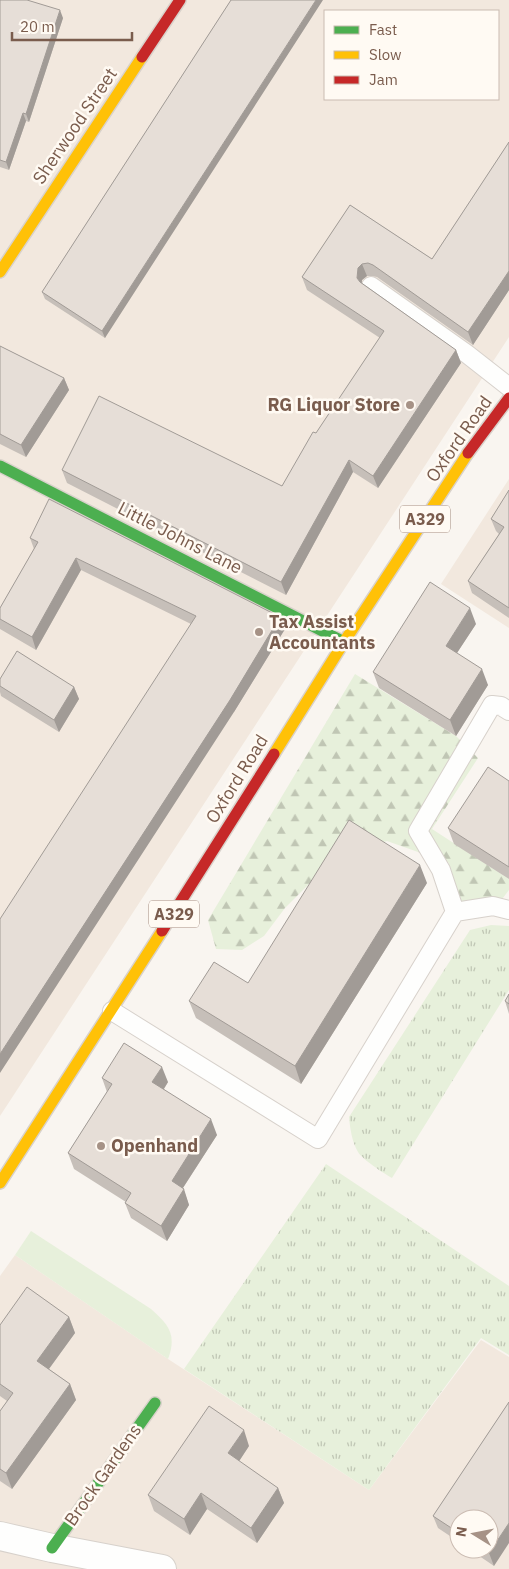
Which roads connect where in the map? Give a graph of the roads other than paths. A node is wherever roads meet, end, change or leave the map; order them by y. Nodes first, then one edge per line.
1 (180, 0) edge
2 (0, 272) edge
3 (371, 286) dead end
4 (509, 387) edge
5 (509, 398) edge
6 (0, 466) edge
7 (344, 642) junction
8 (509, 711) edge
9 (509, 910) edge
10 (455, 912) junction
11 (112, 1011) junction
12 (0, 1183) edge
13 (154, 1403) dead end
14 (0, 1536) edge
15 (52, 1548) junction
16 (162, 1569) edge

1 - 2 main road, Sherwood Street
3 - 4 lane
5 - 7 main road, Oxford Road / A329
6 - 7 main road, Little Johns Lane
7 - 11 main road, Oxford Road / A329
8 - 10 lane
9 - 10 lane
10 - 11 lane
11 - 12 main road, Oxford Road / A329
13 - 15 main road, Brock Gardens
14 - 15 street, Brock Gardens
15 - 16 street, Brock Gardens

